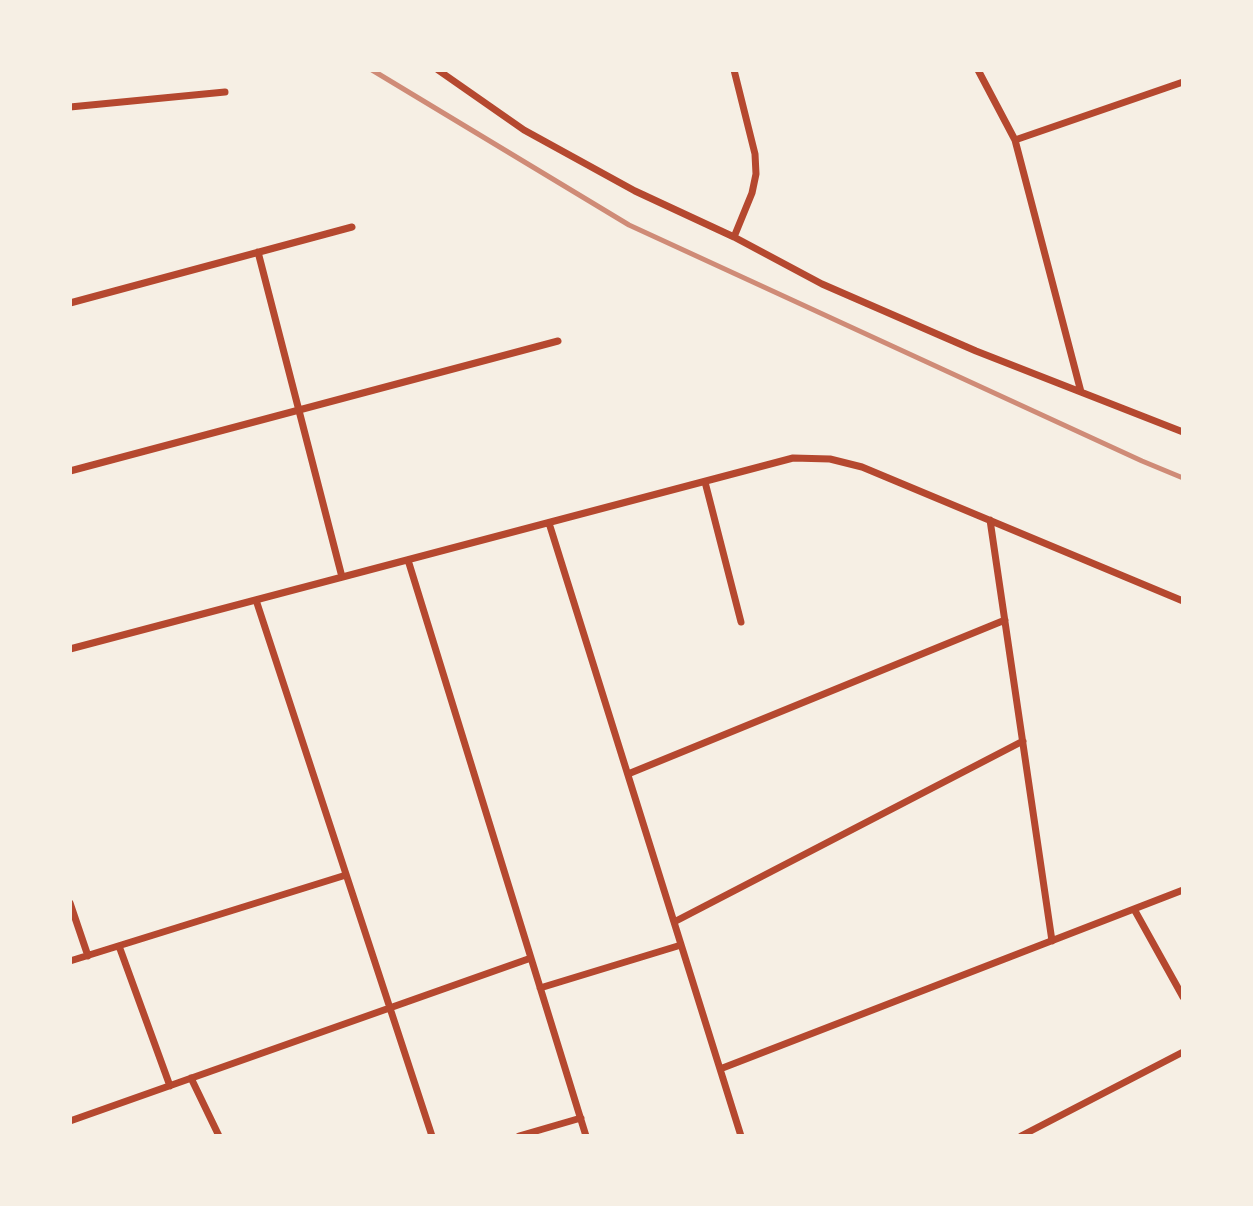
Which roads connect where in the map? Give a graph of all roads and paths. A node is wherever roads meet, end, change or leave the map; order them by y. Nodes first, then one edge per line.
1 (438, 70) edge
2 (734, 70) edge
3 (978, 70) edge
4 (1183, 82) edge
5 (225, 92) dead end
6 (70, 107) edge
7 (1015, 140) junction
8 (352, 228) dead end
9 (734, 237) junction
10 (258, 252) junction
11 (70, 303) edge
12 (558, 341) dead end
13 (1081, 392) junction
14 (298, 410) junction
15 (1183, 432) edge
16 (70, 471) edge
17 (705, 482) junction
18 (990, 520) junction
19 (550, 523) junction
20 (408, 560) junction
21 (342, 577) junction
22 (256, 600) junction
23 (1183, 601) edge
24 (1005, 620) junction
25 (741, 622) dead end
26 (70, 649) edge
27 (1023, 741) junction
28 (628, 774) junction
29 (346, 875) junction
30 (1183, 890) edge
31 (70, 903) edge
32 (1134, 909) junction
33 (674, 922) junction
34 (1052, 941) junction
35 (681, 945) junction
36 (119, 946) junction
37 (88, 956) junction
38 (531, 958) junction
39 (70, 961) edge
40 (540, 988) junction
41 (1183, 997) edge
42 (390, 1008) junction
43 (1183, 1052) edge
44 (720, 1069) junction
45 (191, 1078) junction
46 (170, 1086) junction
47 (581, 1118) junction
48 (70, 1121) edge
49 (219, 1136) edge
50 (432, 1136) edge
51 (519, 1136) edge
52 (586, 1136) edge
53 (741, 1136) edge
54 (1021, 1136) edge

1 - 9 street
2 - 9 street
3 - 7 street
4 - 7 street
5 - 6 street
7 - 13 street
8 - 10 street
9 - 13 street
10 - 11 street
10 - 14 street
12 - 14 street
13 - 15 street
14 - 16 street
14 - 21 street
17 - 18 street
17 - 19 street
17 - 25 street
18 - 23 street
18 - 24 street
19 - 20 street
19 - 28 street
20 - 21 street
20 - 38 street
21 - 22 street
22 - 26 street
22 - 29 street
24 - 27 street
24 - 28 street
27 - 33 street
27 - 34 street
28 - 33 street
29 - 36 street
29 - 42 street
30 - 32 street
31 - 37 street
32 - 34 street
32 - 41 street
33 - 35 street
34 - 44 street
35 - 40 street
35 - 44 street
36 - 37 street
36 - 46 street
37 - 39 street
38 - 40 street
38 - 42 street
40 - 47 street
42 - 45 street
42 - 50 street
43 - 54 street
44 - 53 street
45 - 46 street
45 - 49 street
46 - 48 street
47 - 51 street
47 - 52 street

